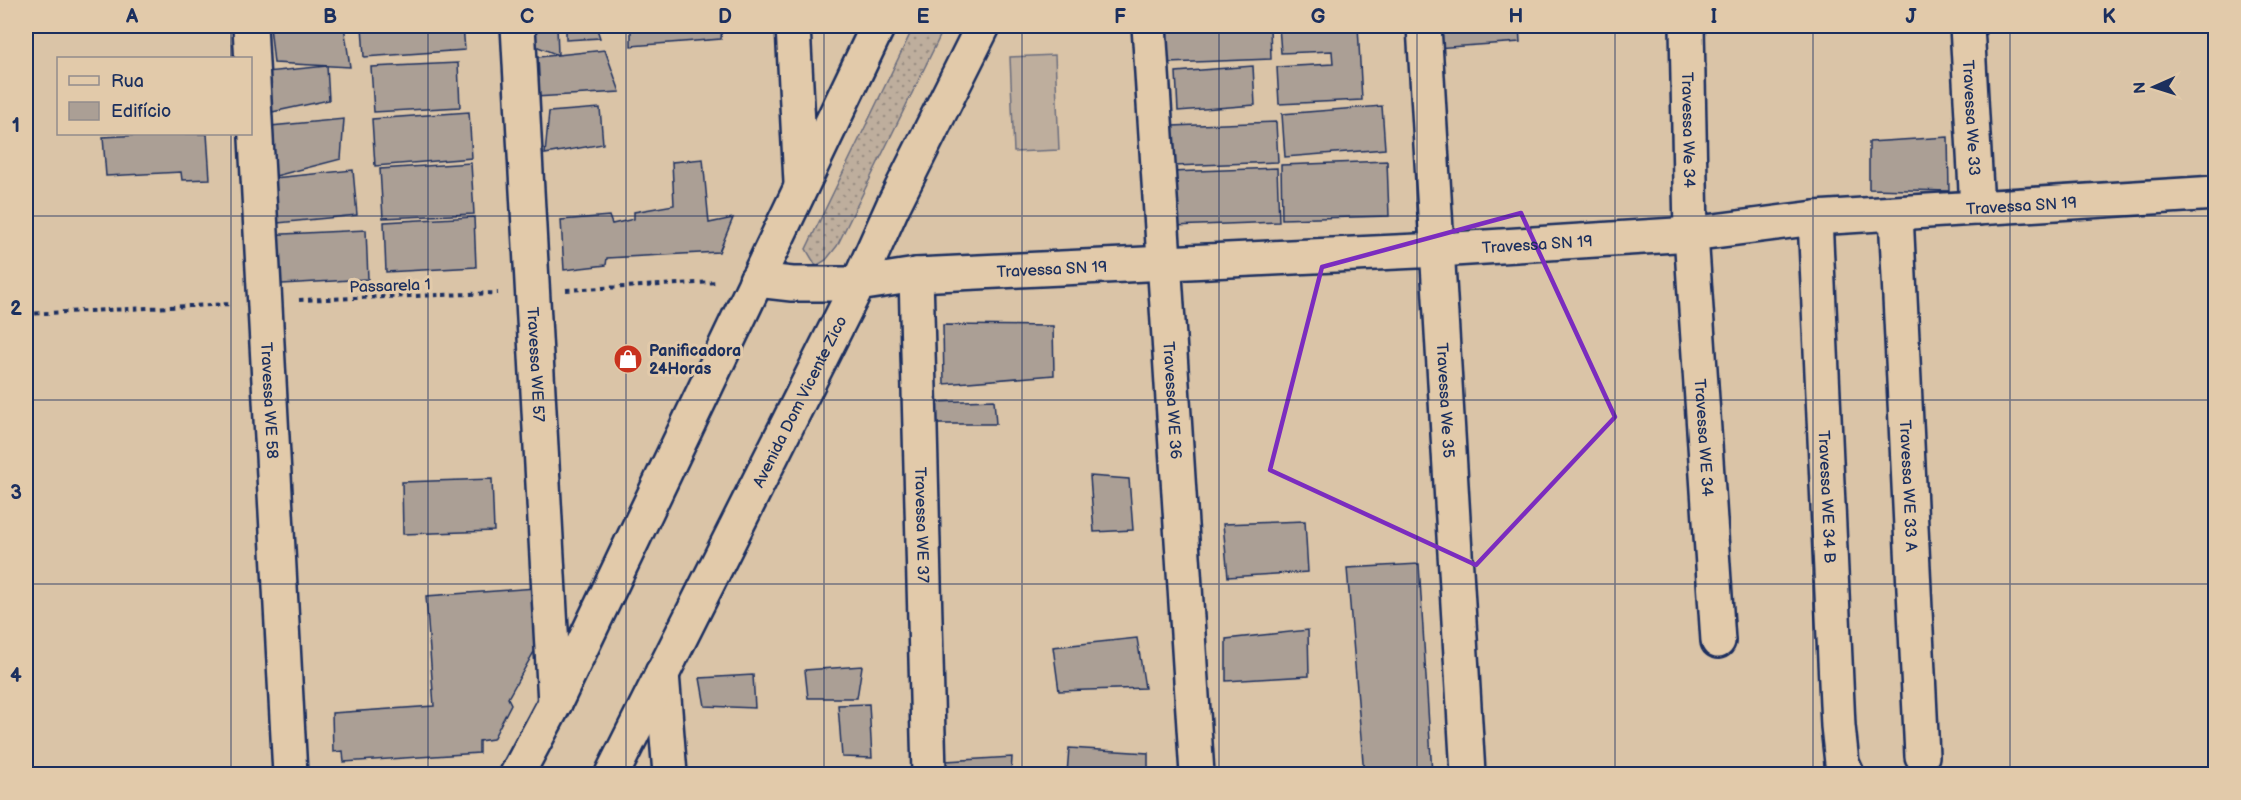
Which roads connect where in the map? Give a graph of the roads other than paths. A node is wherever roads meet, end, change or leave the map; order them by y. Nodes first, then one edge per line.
1 (250, 26) edge
2 (519, 26) edge
3 (793, 26) edge
4 (878, 26) edge
5 (983, 26) edge
6 (1149, 26) edge
7 (1424, 26) edge
8 (1687, 26) edge
9 (1967, 26) edge
10 (252, 57) edge
11 (252, 60) edge
12 (801, 183) junction
13 (2216, 194) edge
14 (1977, 208) junction
15 (1896, 214) junction
16 (1815, 218) junction
17 (1691, 234) junction
18 (1438, 250) junction
19 (1166, 262) junction
20 (916, 275) junction
21 (756, 280) junction
22 (858, 284) junction
23 (1718, 641) dead end
24 (662, 673) junction
25 (555, 703) junction
26 (1922, 756) dead end
27 (290, 774) edge
28 (517, 774) edge
29 (612, 774) edge
30 (670, 774) edge
31 (929, 774) edge
32 (1197, 774) edge
33 (1468, 774) edge
34 (1847, 774) edge

1 - 10 street, Travessa WE 58
2 - 25 street, Travessa WE 57
3 - 12 street
4 - 12 street
5 - 22 street, Avenida Dom Vicente Zico
6 - 19 street, Travessa WE 36
7 - 18 street, Travessa We 35
8 - 17 street, Travessa We 34
9 - 14 street, Travessa We 33
11 - 27 street, Travessa WE 58
12 - 21 street
13 - 14 street, Travessa SN 19
14 - 15 street, Travessa SN 19
15 - 16 street, Travessa SN 19
15 - 26 street, Travessa WE 33 A
16 - 17 street, Travessa SN 19
16 - 34 street, Travessa WE 34 B
17 - 18 street, Travessa SN 19
17 - 23 street, Travessa WE 34
18 - 19 street, Travessa SN 19
18 - 33 street, Travessa We 35
19 - 20 street, Travessa SN 19
19 - 32 street, Travessa WE 36
20 - 22 street, Travessa SN 19
20 - 31 street, Travessa WE 37
21 - 22 street, Travessa SN 19
21 - 25 street
22 - 24 street, Avenida Dom Vicente Zico
24 - 29 street, Avenida Dom Vicente Zico
24 - 30 street
25 - 28 street

